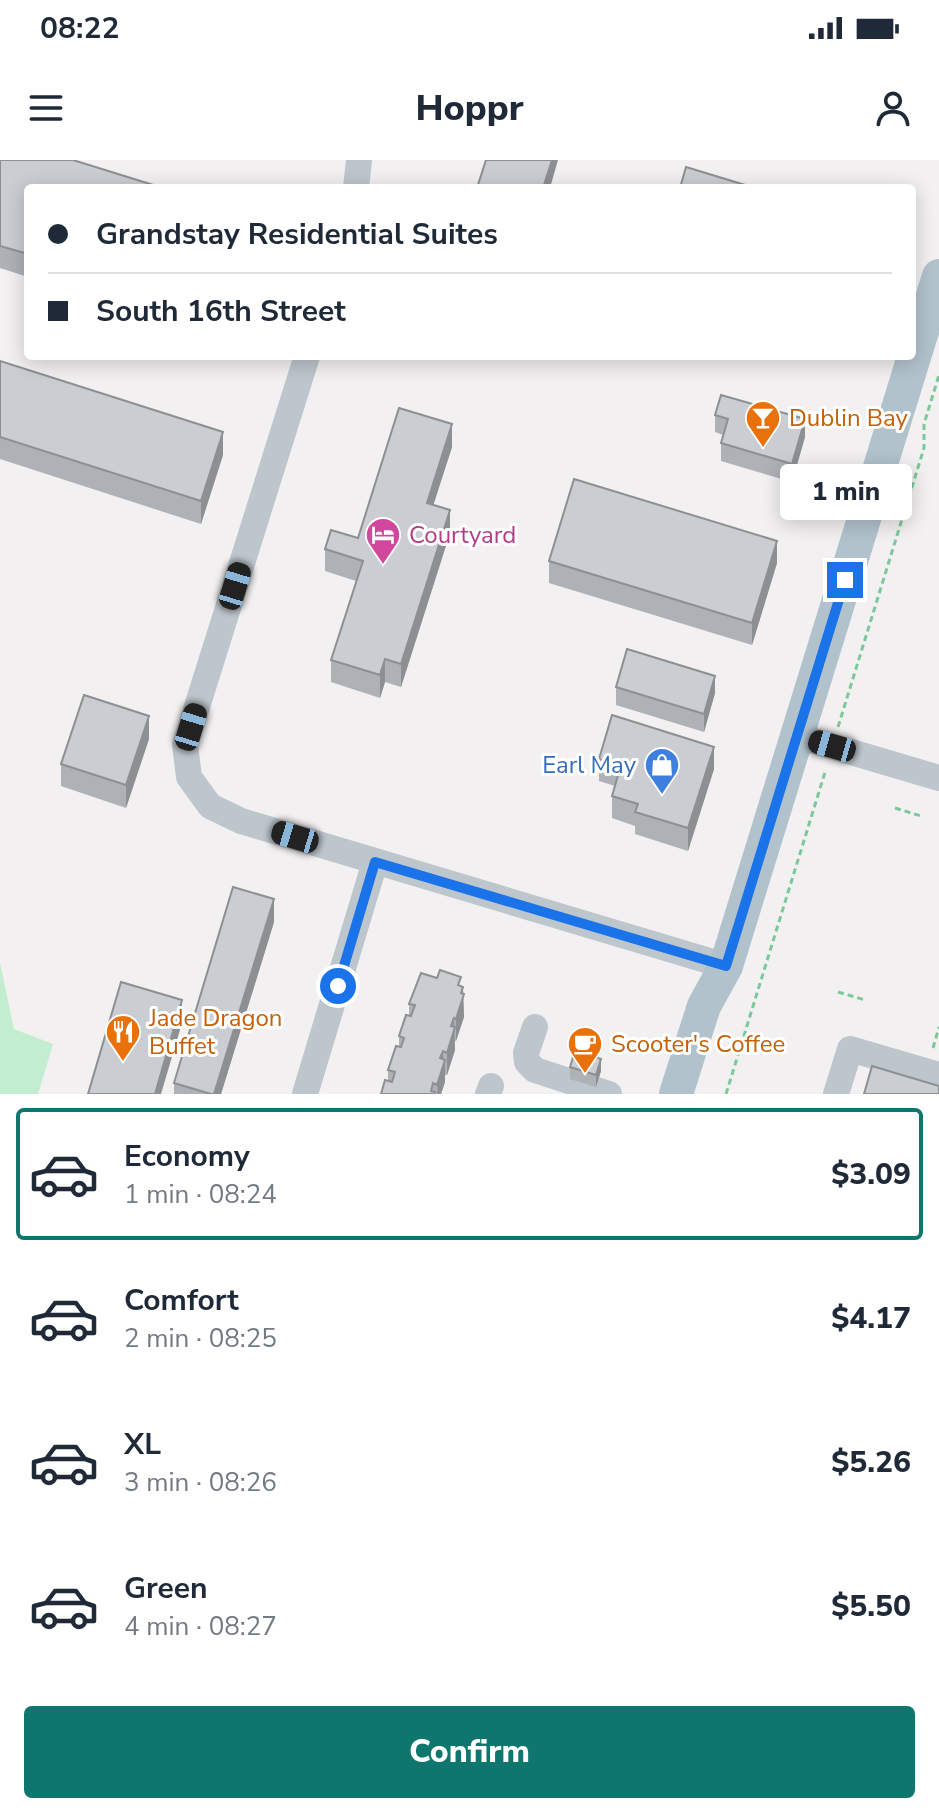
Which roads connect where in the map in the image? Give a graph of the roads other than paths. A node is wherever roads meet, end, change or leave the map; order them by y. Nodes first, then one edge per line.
1 (359, 160) edge
2 (356, 184) edge
3 (939, 276) edge
4 (916, 351) edge
5 (306, 360) edge
6 (913, 360) edge
7 (797, 736) junction
8 (939, 778) edge
9 (375, 862) junction
10 (726, 966) junction
11 (535, 1027) dead end
12 (939, 1075) edge
13 (305, 1094) edge
14 (609, 1094) edge
15 (676, 1094) edge
16 (701, 1094) edge
17 (836, 1094) edge

1 - 2 street
3 - 4 main road
5 - 9 street
6 - 7 main road
7 - 8 street
7 - 10 main road
9 - 10 street
9 - 13 street
10 - 15 main road
10 - 16 main road
11 - 14 street
12 - 17 street

